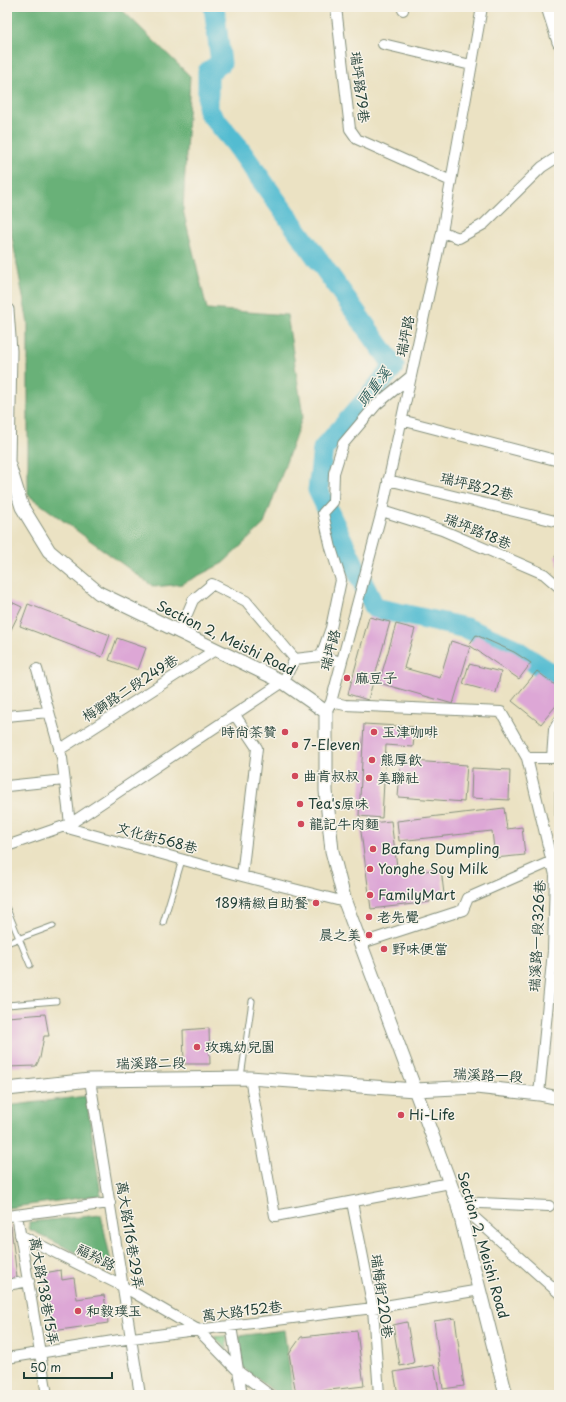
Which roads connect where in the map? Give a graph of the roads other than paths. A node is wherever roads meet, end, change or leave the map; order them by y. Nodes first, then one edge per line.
1 (336, 7) edge
2 (482, 7) edge
3 (548, 7) edge
4 (559, 42) edge
5 (383, 44) dead end
6 (471, 65) junction
7 (559, 156) edge
8 (451, 180) junction
9 (442, 232) junction
10 (7, 310) edge
11 (410, 377) junction
12 (401, 420) junction
13 (559, 461) edge
14 (388, 480) junction
15 (382, 511) junction
16 (559, 522) edge
17 (559, 587) edge
18 (179, 633) junction
19 (215, 650) junction
20 (322, 656) junction
21 (295, 660) junction
22 (341, 662) junction
23 (36, 669) dead end
24 (283, 682) junction
25 (328, 707) junction
26 (48, 712) junction
27 (235, 715) junction
28 (7, 716) edge
29 (559, 722) edge
30 (59, 750) junction
31 (527, 758) junction
32 (64, 780) junction
33 (7, 786) edge
34 (67, 826) junction
35 (7, 846) edge
36 (555, 859) edge
37 (182, 860) junction
38 (242, 876) junction
39 (345, 902) junction
40 (7, 909) edge
41 (163, 923) dead end
42 (53, 926) dead end
43 (19, 938) junction
44 (7, 943) edge
45 (359, 944) junction
46 (30, 965) dead end
47 (56, 1001) dead end
48 (252, 1001) dead end
49 (7, 1006) edge
50 (245, 1078) junction
51 (90, 1080) junction
52 (7, 1089) edge
53 (415, 1090) junction
54 (539, 1094) junction
55 (559, 1098) edge
56 (450, 1183) junction
57 (352, 1202) junction
58 (457, 1202) junction
59 (110, 1203) junction
60 (549, 1206) dead end
61 (12, 1216) edge
62 (20, 1235) junction
63 (29, 1282) junction
64 (7, 1285) edge
65 (124, 1287) junction
66 (480, 1290) junction
67 (559, 1293) edge
68 (372, 1308) junction
69 (231, 1326) junction
70 (198, 1330) junction
71 (132, 1338) junction
72 (41, 1351) junction
73 (7, 1358) edge
74 (239, 1372) junction
75 (47, 1395) edge
76 (140, 1395) edge
77 (242, 1395) edge
78 (270, 1395) edge
79 (379, 1395) edge
80 (506, 1395) edge

1 - 8 street, 瑞坪路79巷
2 - 6 street, 瑞坪路
3 - 4 street
5 - 6 street
6 - 8 street, 瑞坪路
7 - 9 street
8 - 9 street, 瑞坪路
9 - 11 street, 瑞坪路
10 - 18 street, Section 2, Meishi Road
11 - 12 street, 瑞坪路
11 - 20 street
12 - 13 street
12 - 14 street, 瑞坪路
14 - 15 street, 瑞坪路
14 - 16 street, 瑞坪路22巷
15 - 17 street, 瑞坪路18巷
15 - 22 street, 瑞坪路
18 - 19 street, Section 2, Meishi Road
18 - 21 street
19 - 24 street, Section 2, Meishi Road
19 - 30 street, 梅獅路二段249巷
20 - 21 street
20 - 22 street
21 - 24 street
22 - 25 street, 瑞坪路
23 - 26 street
24 - 25 street, Section 2, Meishi Road
24 - 27 street
25 - 31 street, 瑞溪路一段326巷
25 - 39 street, Section 2, Meishi Road
26 - 28 street
26 - 30 street
27 - 34 street
27 - 38 street
29 - 31 street
30 - 32 street
31 - 36 street, 瑞溪路一段326巷
32 - 33 street
32 - 34 street
34 - 35 street
34 - 37 street, 文化街568巷
36 - 45 street
36 - 54 street, 瑞溪路一段326巷
37 - 38 street, 文化街568巷
37 - 41 lane
38 - 39 street, 文化街568巷
39 - 45 street, Section 2, Meishi Road
40 - 43 lane
42 - 43 lane
43 - 44 lane
43 - 46 lane
45 - 53 street, Section 2, Meishi Road
47 - 49 lane
48 - 50 lane
50 - 51 street, 瑞溪路二段
50 - 53 street, 瑞溪路二段
50 - 57 street
51 - 52 street, 瑞溪路二段
51 - 59 street, 萬大路116巷29弄
53 - 54 street, 瑞溪路一段
53 - 56 street, Section 2, Meishi Road
54 - 55 street, 瑞溪路一段
56 - 57 street
56 - 58 street, Section 2, Meishi Road
57 - 68 street, 瑞梅街220巷
58 - 60 street
58 - 66 street, Section 2, Meishi Road
58 - 67 street
59 - 61 street
59 - 65 street, 萬大路116巷29弄
61 - 62 street, 萬大路138巷15弄
62 - 63 street, 萬大路138巷15弄
62 - 65 street, 福羚路
63 - 64 street
63 - 72 street, 萬大路138巷15弄
65 - 70 street, 福羚路
65 - 71 street, 萬大路116巷29弄
66 - 68 street, 萬大路152巷
66 - 80 street, Section 2, Meishi Road
68 - 69 street, 萬大路152巷
68 - 79 street, 瑞梅街220巷
69 - 70 street, 萬大路152巷
69 - 74 street
70 - 71 street, 萬大路152巷
70 - 74 street, 福羚路
71 - 72 street, 萬大路152巷
71 - 76 street, 萬大路116巷29弄
72 - 73 street, 萬大路152巷
72 - 75 street, 萬大路138巷15弄
74 - 77 street
74 - 78 street, 福羚路

